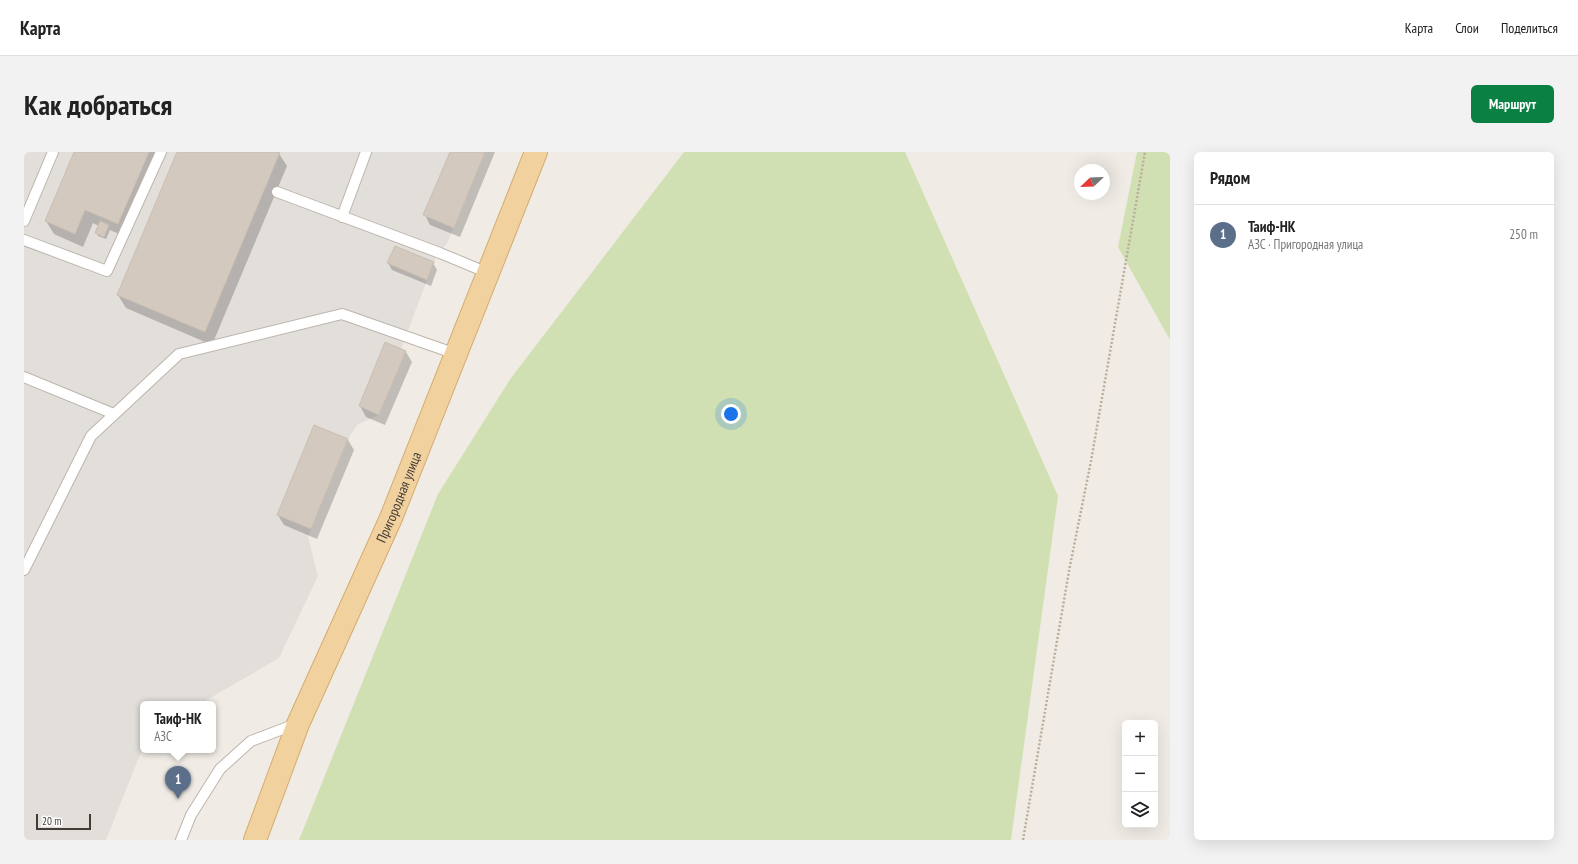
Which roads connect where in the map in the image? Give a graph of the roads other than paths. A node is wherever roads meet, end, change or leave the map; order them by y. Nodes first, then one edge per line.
1 (53, 152) edge
2 (161, 152) edge
3 (366, 152) edge
4 (536, 152) edge
5 (277, 192) dead end
6 (342, 217) junction
7 (24, 221) edge
8 (24, 240) edge
9 (488, 273) junction
10 (456, 354) junction
11 (24, 377) edge
12 (114, 414) junction
13 (24, 570) edge
14 (298, 724) junction
15 (181, 840) edge
16 (255, 840) edge

1 - 7 lane
2 - 8 lane
3 - 6 lane
4 - 9 main road, Пригородная улица
5 - 6 lane
6 - 9 lane
9 - 10 main road, Пригородная улица
10 - 12 lane
10 - 14 main road, Пригородная улица
11 - 12 lane
12 - 13 lane
14 - 15 lane
14 - 16 main road, Пригородная улица

